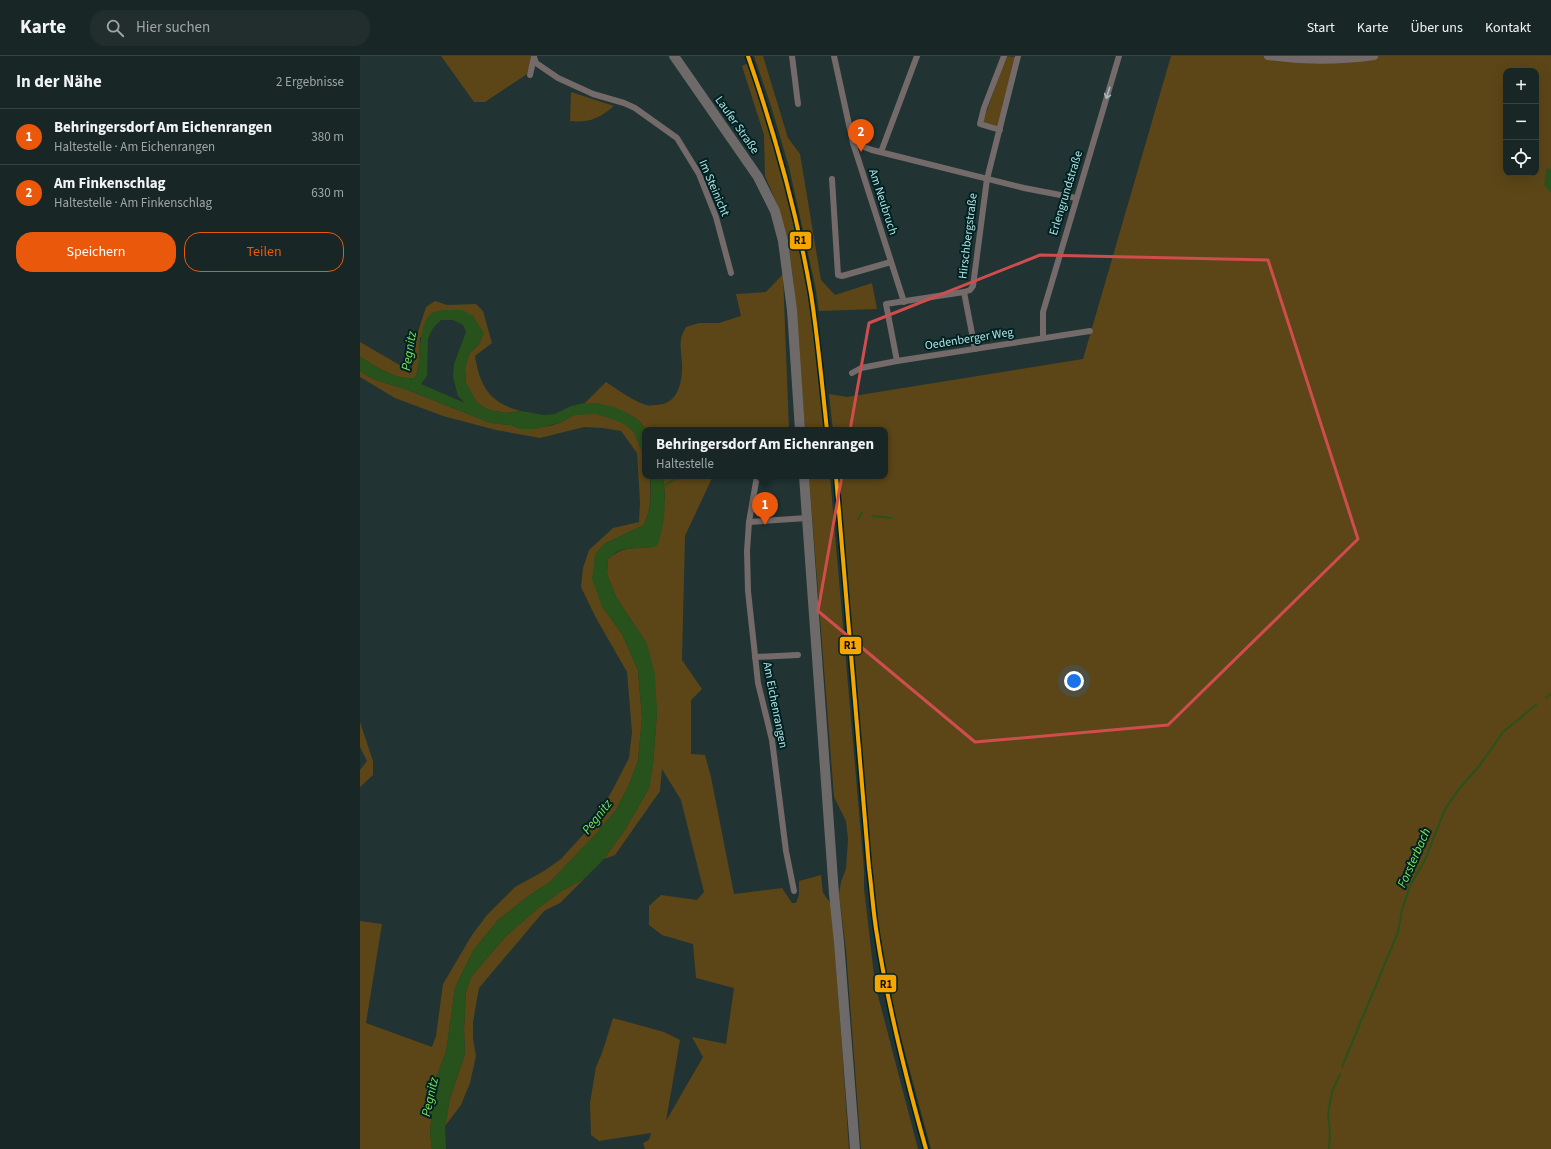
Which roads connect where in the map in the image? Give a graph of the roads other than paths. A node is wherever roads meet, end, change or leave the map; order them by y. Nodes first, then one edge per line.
1 (534, 56) edge
2 (674, 56) edge
3 (792, 56) edge
4 (834, 56) edge
5 (917, 56) edge
6 (1004, 56) edge
7 (1018, 56) edge
8 (1119, 56) edge
9 (1268, 56) edge
10 (1374, 56) edge
11 (530, 75) dead end
12 (798, 104) dead end
13 (1000, 130) junction
14 (853, 143) junction
15 (881, 152) junction
16 (987, 178) junction
17 (832, 179) dead end
18 (1076, 198) junction
19 (891, 262) junction
20 (731, 273) dead end
21 (964, 292) junction
22 (904, 302) junction
23 (1090, 331) dead end
24 (1044, 338) junction
25 (975, 349) junction
26 (897, 361) junction
27 (852, 373) dead end
28 (800, 427) edge
29 (756, 479) edge
30 (804, 479) edge
31 (807, 518) junction
32 (749, 522) junction
33 (798, 655) dead end
34 (755, 657) junction
35 (794, 891) dead end
36 (855, 1149) edge

1 - 11 street, Im Steinicht
1 - 20 street, Im Steinicht
2 - 28 main road, Laufer Straße
3 - 12 street
4 - 14 street, Am Neubruch
5 - 15 street
6 - 13 street
7 - 13 street
8 -> 18 street, Erlengrundstraße
9 - 10 street
13 - 16 street
14 - 15 street
14 - 19 street, Am Neubruch
15 - 16 street
16 - 18 street
16 - 21 street, Hirschbergstraße
17 - 19 street
18 - 24 street, Erlengrundstraße
19 - 22 street, Am Neubruch
21 - 22 street, Hirschbergstraße
21 - 25 street, Hirschbergstraße
22 - 26 street, Hirschbergstraße
23 - 24 street, Oedenberger Weg
24 - 25 street, Oedenberger Weg
25 - 26 street, Oedenberger Weg
26 - 27 street, Oedenberger Weg
29 - 32 street, Am Eichenrangen
30 - 31 main road
31 - 32 street
31 - 36 main road
32 - 34 street, Am Eichenrangen
33 - 34 street
34 - 35 street, Am Eichenrangen

